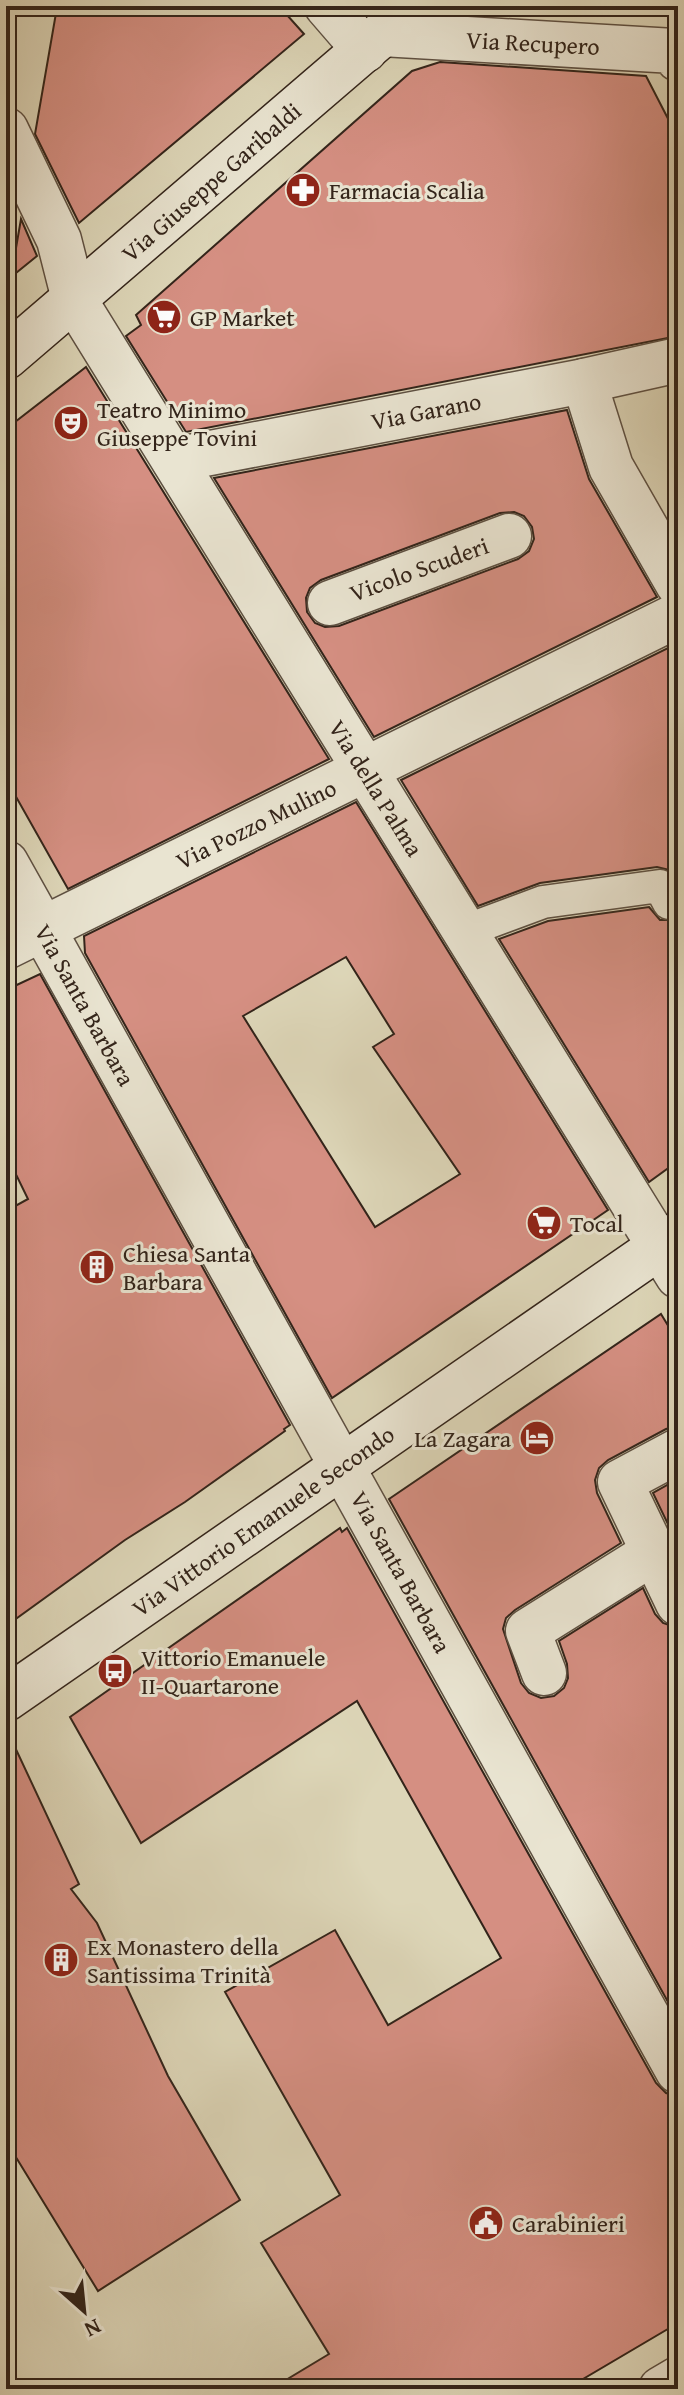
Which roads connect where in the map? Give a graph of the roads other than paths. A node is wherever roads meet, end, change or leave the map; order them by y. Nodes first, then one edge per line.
1 (327, 6) edge
2 (415, 6) edge
3 (374, 42) junction
4 (678, 59) edge
5 (6, 130) edge
6 (74, 299) junction
7 (6, 357) edge
8 (678, 360) edge
9 (584, 381) junction
10 (174, 460) junction
11 (509, 536) dead end
12 (678, 584) edge
13 (330, 603) dead end
14 (678, 615) edge
15 (365, 770) junction
16 (6, 863) edge
17 (678, 901) edge
18 (465, 931) junction
19 (24, 938) edge
20 (672, 1252) edge
21 (678, 1451) edge
22 (342, 1466) junction
23 (654, 1552) junction
24 (678, 1603) edge
25 (544, 1673) dead end
26 (6, 1699) edge
27 (672, 2047) edge
28 (678, 2379) edge
29 (661, 2389) edge

1 - 3 street
2 - 3 street, Via Giuseppe Garibaldi
3 - 4 street, Via Recupero
3 - 6 street, Via Giuseppe Garibaldi
5 - 6 street, Via della Palma
6 - 7 street, Via Giuseppe Garibaldi
6 - 10 street, Via della Palma
8 - 9 street, Via Garano
9 - 10 street, Via Garano
9 - 12 street
10 - 15 street, Via della Palma
11 - 13 street, Vicolo Scuderi
14 - 15 street, Via Pozzo Mulino
15 - 18 street, Via della Palma
15 - 19 street, Via Pozzo Mulino
16 - 19 street, Via Santa Barbara
17 - 18 lane
18 - 20 street, Via della Palma
19 - 22 street, Via Santa Barbara
20 - 22 street, Via Vittorio Emanuele Secondo
21 - 23 street
22 - 26 street, Via Vittorio Emanuele Secondo
22 - 27 street, Via Santa Barbara
23 - 24 street
23 - 25 street
28 - 29 street

